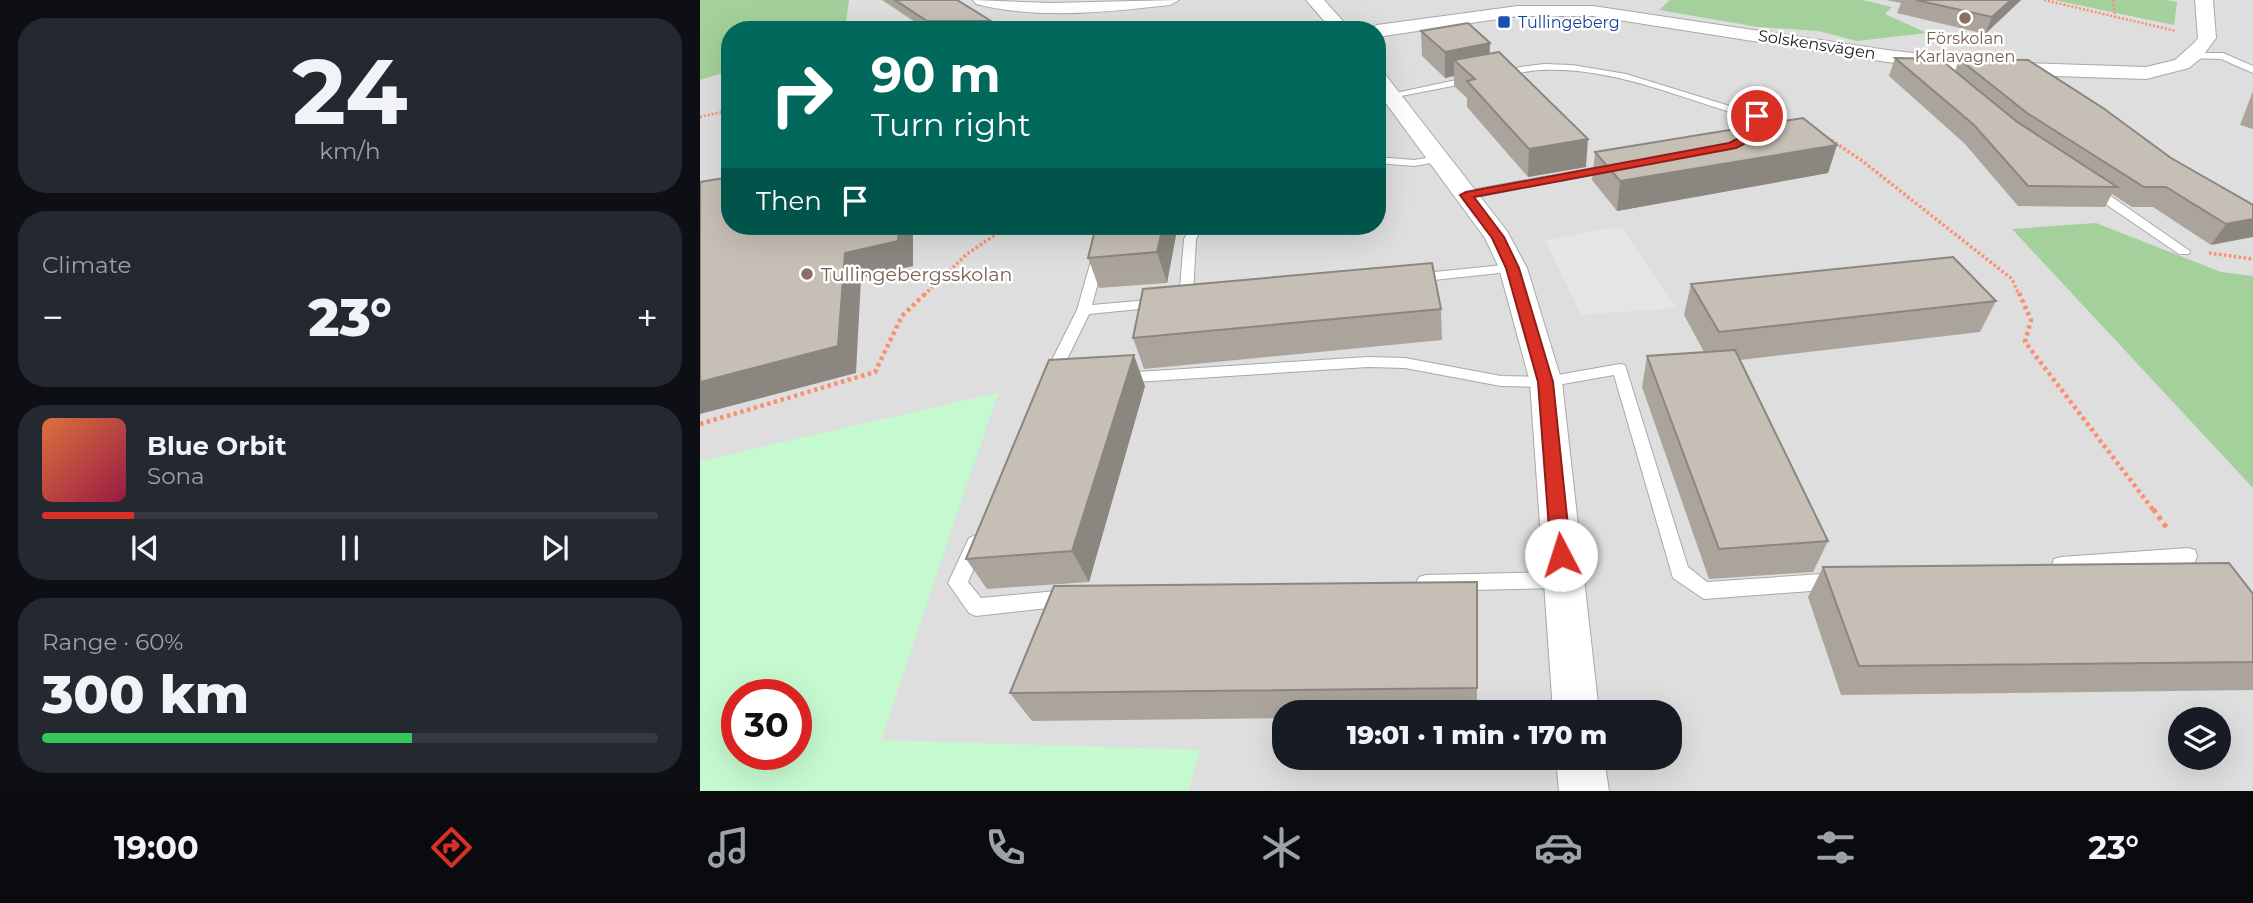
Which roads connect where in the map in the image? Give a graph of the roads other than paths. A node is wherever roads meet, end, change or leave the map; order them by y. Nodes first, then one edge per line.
1 (982, 0) edge
2 (1170, 0) edge
3 (1315, 0) edge
4 (2204, 0) edge
5 (1334, 21) edge
6 (1386, 30) edge
7 (2194, 56) junction
8 (2253, 70) edge
9 (1386, 86) edge
10 (1386, 89) edge
11 (1732, 146) edge
12 (1438, 159) junction
13 (1386, 161) edge
14 (1625, 166) edge
15 (2081, 181) edge
16 (1466, 195) junction
17 (1105, 235) edge
18 (1192, 235) edge
19 (2184, 251) dead end
20 (1513, 268) junction
21 (1404, 279) edge
22 (1084, 310) junction
23 (1104, 379) edge
24 (1546, 382) junction
25 (1051, 387) edge
26 (986, 521) edge
27 (2188, 556) road end
28 (2037, 567) edge
29 (1563, 580) junction
30 (1859, 580) edge
31 (1414, 583) edge
32 (1086, 597) edge
33 (1575, 700) edge
34 (1581, 770) edge
35 (1584, 791) edge

1 - 2 street
3 - 5 street
4 - 7 street, Solskensvägen
6 - 7 street, Solskensvägen
7 - 8 lane
9 - 11 lane
10 - 12 street
12 - 13 lane
12 - 16 street
14 - 16 lane
15 - 19 lane
16 - 20 street
17 - 22 lane
18 - 22 lane
20 - 21 lane
20 - 24 street
22 - 25 lane
23 - 24 lane
24 - 29 street
24 - 30 lane
26 - 32 lane
27 - 28 lane
29 - 31 lane
29 - 33 street
34 - 35 street

